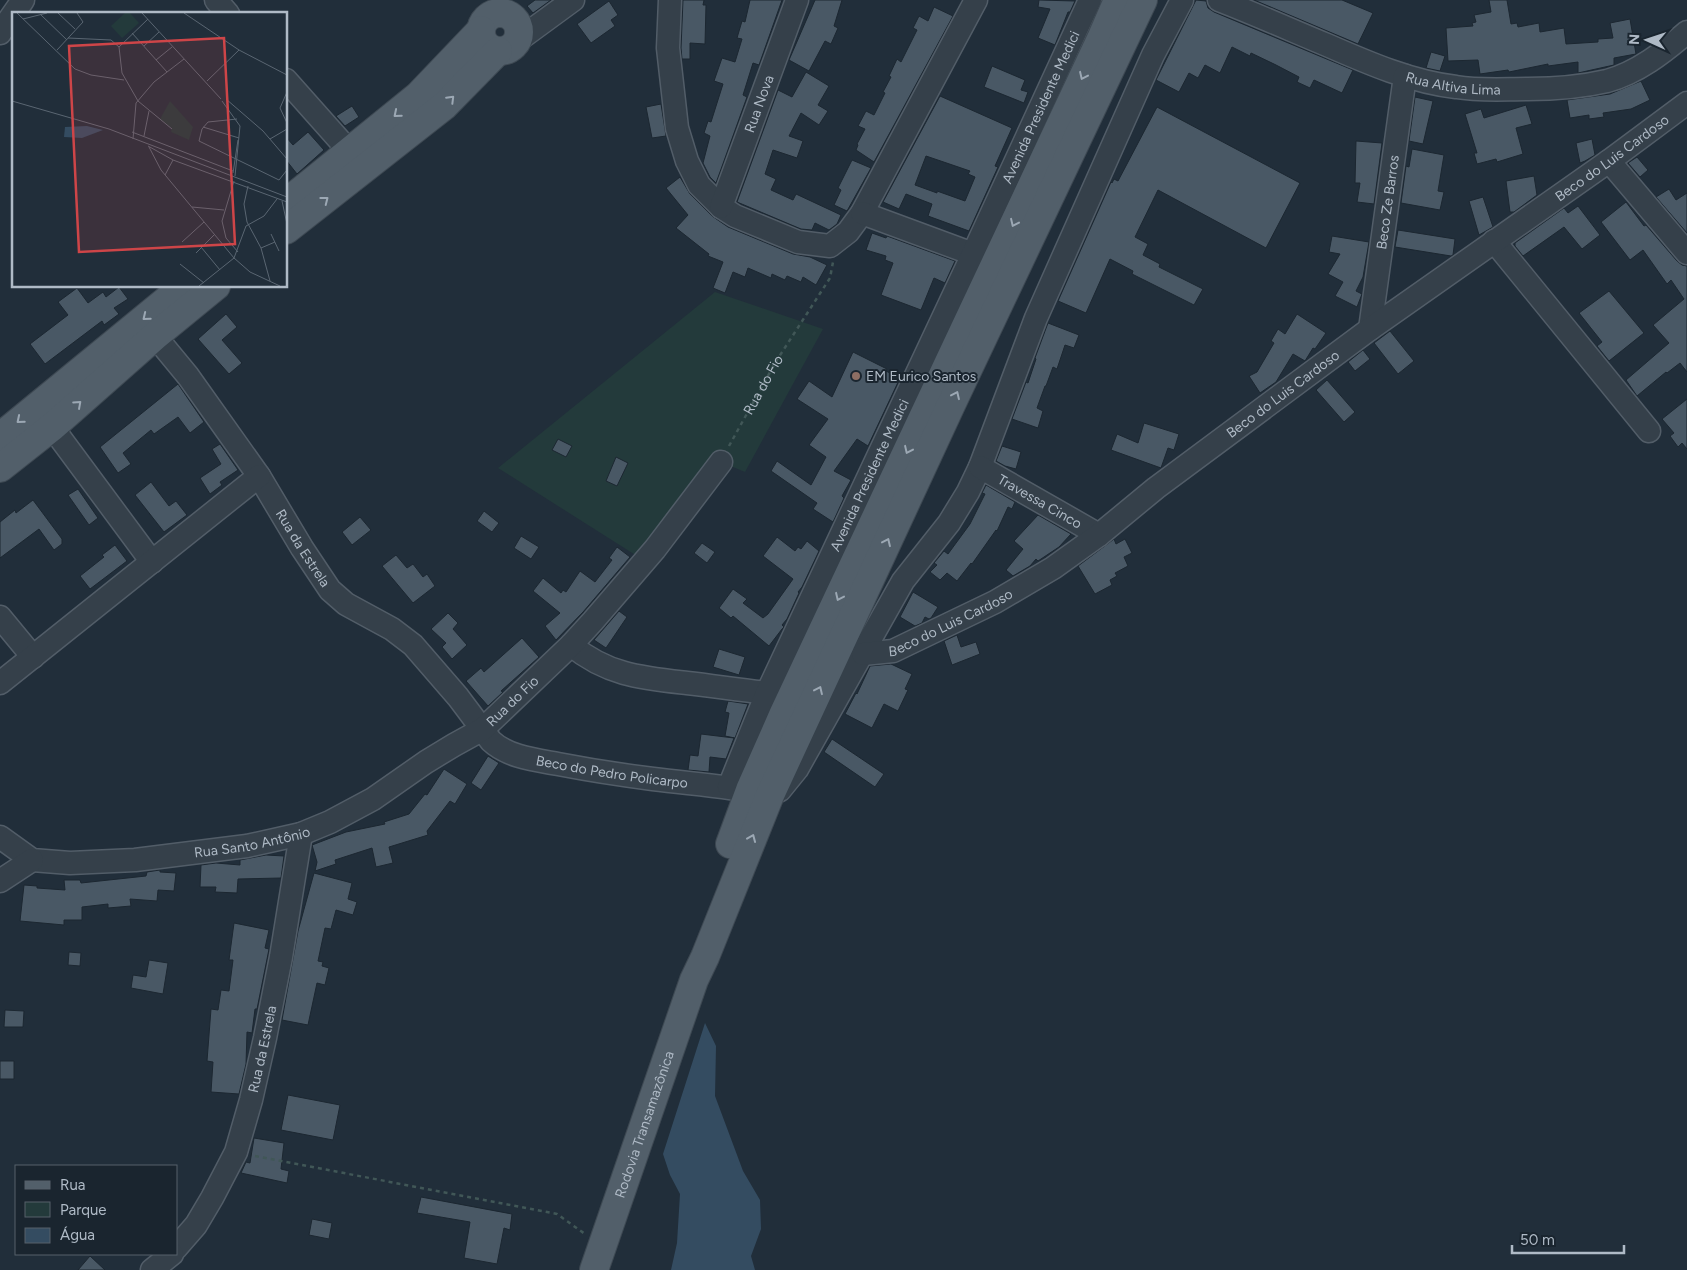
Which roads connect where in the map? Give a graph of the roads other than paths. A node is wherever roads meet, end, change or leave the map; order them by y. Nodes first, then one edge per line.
1 (23, 0) edge
2 (216, 0) edge
3 (573, 0) edge
4 (670, 0) edge
5 (797, 0) edge
6 (976, 0) edge
7 (1090, 0) edge
8 (1118, 0) edge
9 (1143, 0) edge
10 (1182, 0) edge
11 (1219, 0) edge
12 (507, 6) edge
13 (15, 12) edge
14 (226, 12) edge
15 (12, 16) edge
16 (481, 30) junction
17 (1687, 32) edge
18 (0, 33) edge
19 (1110, 44) junction
20 (508, 46) junction
21 (1405, 76) junction
22 (288, 82) edge
23 (1687, 103) edge
24 (350, 152) junction
25 (1609, 161) junction
26 (288, 202) edge
27 (721, 207) junction
28 (862, 214) junction
29 (288, 228) edge
30 (1494, 241) junction
31 (1687, 253) edge
32 (973, 254) junction
33 (182, 288) edge
34 (214, 288) edge
35 (1370, 329) junction
36 (155, 336) junction
37 (52, 428) junction
38 (1649, 431) dead end
39 (0, 437) edge
40 (721, 462) road end
41 (980, 467) junction
42 (0, 468) edge
43 (259, 476) junction
44 (1099, 535) junction
45 (152, 562) junction
46 (0, 617) edge
47 (571, 645) junction
48 (863, 654) junction
49 (33, 657) junction
50 (0, 684) edge
51 (767, 693) junction
52 (483, 729) junction
53 (750, 791) junction
54 (301, 834) junction
55 (0, 837) edge
56 (32, 860) junction
57 (0, 881) edge
58 (178, 1246) edge
59 (171, 1255) edge
60 (598, 1258) edge
61 (152, 1270) edge

1 - 13 street
2 - 14 street
3 - 20 street
4 - 27 street
5 - 27 street, Rua Nova
6 - 28 street
7 - 32 street, Avenida Presidente Medici
8 - 19 main road
9 - 19 main road
10 - 41 street
11 - 21 street, Rua Altiva Lima
12 - 16 main road
12 - 20 main road
15 - 18 street
16 - 20 main road
16 -> 24 main road
17 - 21 street, Rua Altiva Lima
19 - 53 main road, Rodovia Transamazônica
29 -> 20 main road
21 - 35 street, Beco Ze Barros
22 - 24 street
23 - 25 street, Beco do Luis Cardoso
24 - 26 main road
25 - 30 street, Beco do Luis Cardoso
25 - 31 street
27 - 28 street
28 - 32 street
30 - 35 street, Beco do Luis Cardoso
30 - 38 street
32 - 51 street, Avenida Presidente Medici
33 -> 39 main road
34 - 36 main road
35 - 44 street, Beco do Luis Cardoso
37 -> 36 main road
36 - 43 street, Rua da Estrela
37 - 42 main road
37 - 45 street
40 - 47 street, Rua do Fio
41 - 44 street, Travessa Cinco
41 - 48 street
43 - 45 street
43 - 52 street, Rua da Estrela
44 - 48 street, Beco do Luis Cardoso
45 - 49 street
46 - 49 street
47 - 51 street
47 - 52 street, Rua do Fio
48 - 53 street
49 - 50 street
51 - 53 street, Avenida Presidente Medici
52 - 53 street, Beco do Pedro Policarpo
52 - 54 street, Rua Santo Antônio
53 - 60 main road, Rodovia Transamazônica
54 - 56 street, Rua Santo Antônio
54 - 58 street, Rua da Estrela
55 - 56 street
56 - 57 street
59 - 61 street

